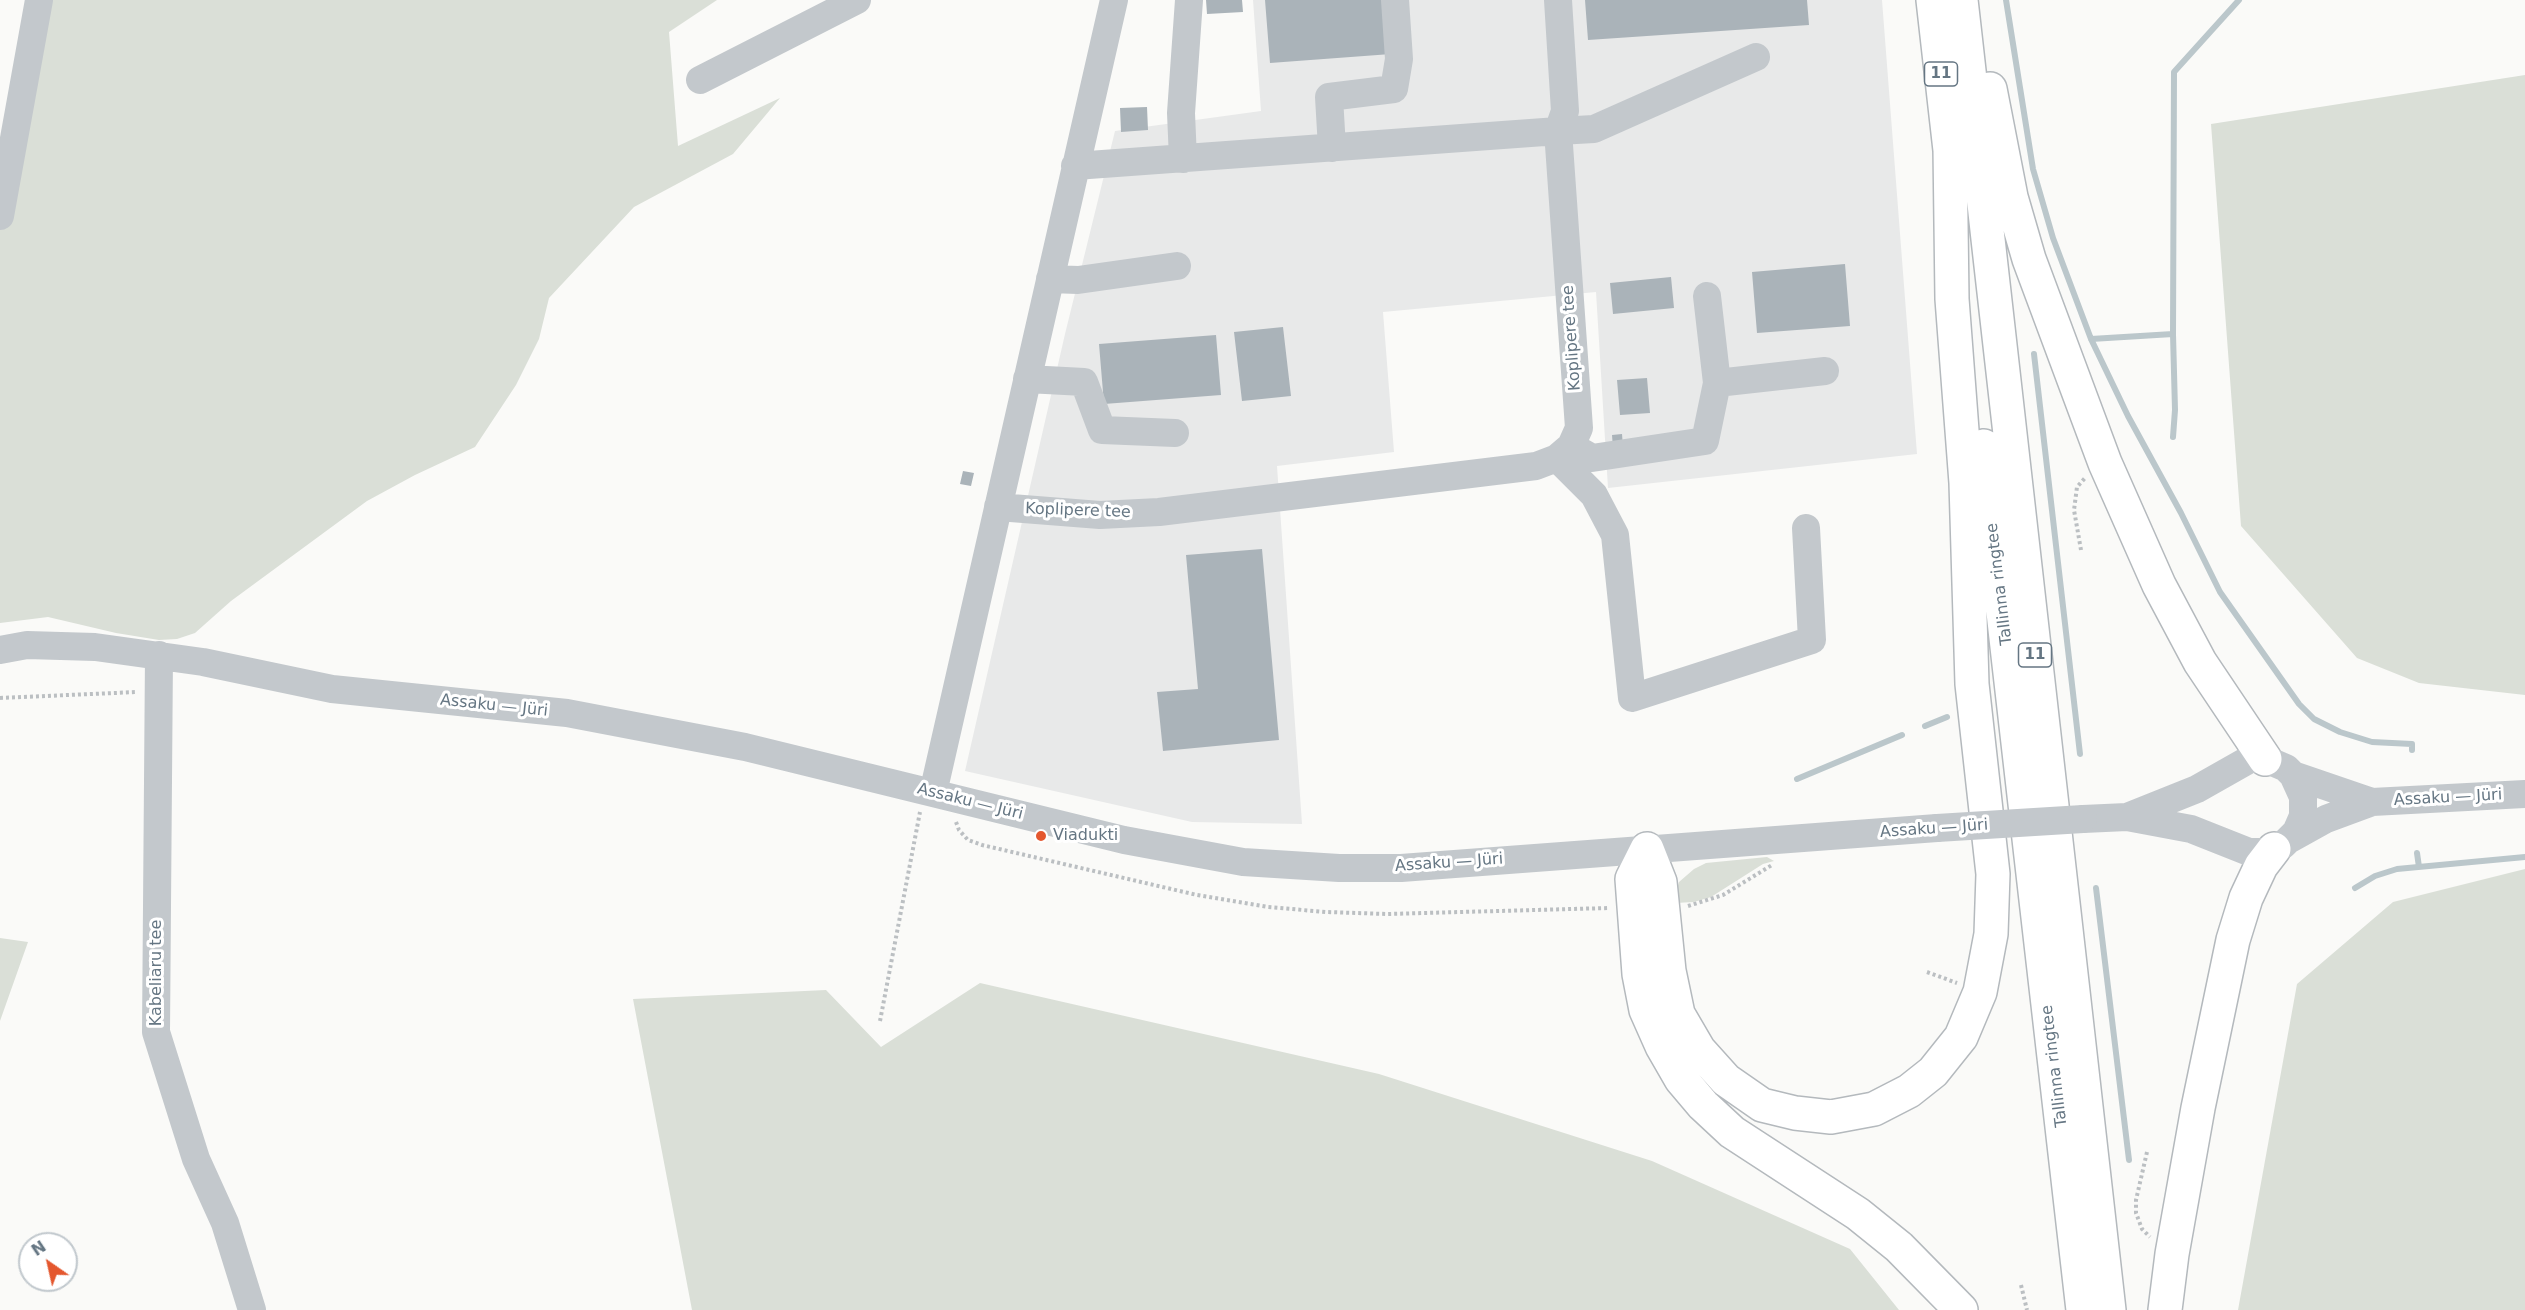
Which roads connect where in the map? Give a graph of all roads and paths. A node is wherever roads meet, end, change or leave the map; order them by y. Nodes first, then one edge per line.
1 (39, 0) edge
2 (856, 0) edge
3 (1114, 0) edge
4 (1189, 0) edge
5 (1395, 0) edge
6 (1558, 0) edge
7 (1933, 0) edge
8 (1960, 0) edge
9 (1977, 0) edge
10 (1756, 57) dead end
11 (700, 81) dead end
12 (1558, 130) junction
13 (1332, 148) junction
14 (1950, 148) junction
15 (1183, 159) junction
16 (1075, 166) junction
17 (0, 216) edge
18 (1177, 266) dead end
19 (1050, 279) junction
20 (1707, 296) dead end
21 (1825, 371) dead end
22 (1027, 379) junction
23 (1717, 383) junction
24 (1174, 433) dead end
25 (1564, 452) junction
26 (2105, 463) junction
27 (998, 507) junction
28 (1806, 528) dead end
29 (2081, 550) dead end
30 (0, 650) edge
31 (159, 655) junction
32 (159, 692) junction
33 (0, 698) edge
34 (2279, 767) junction
35 (937, 794) junction
36 (2525, 794) edge
37 (2372, 802) junction
38 (2127, 817) junction
39 (2282, 844) junction
40 (1647, 849) junction
41 (1714, 898) dead end
42 (1683, 906) dead end
43 (1588, 909) dead end
44 (880, 1022) dead end
45 (2147, 1152) dead end
46 (2172, 1254) junction
47 (2021, 1285) dead end
48 (252, 1310) edge
49 (1961, 1310) edge
50 (2026, 1310) edge
51 (2083, 1310) edge
52 (2109, 1310) edge
53 (2165, 1310) edge

1 - 17 street
2 - 11 street
3 - 16 street
4 - 15 street
5 - 13 street
6 - 12 street, Koplipere tee
7 - 14 highway, Tallinna ringtee / 11
8 - 52 highway, Tallinna ringtee / 11
9 - 26 highway
10 - 12 street
12 - 13 street
12 - 25 street, Koplipere tee
13 - 15 street
14 - 40 highway
14 - 51 highway, Tallinna ringtee / 11
15 - 16 street
16 - 19 street
18 - 19 street
19 - 22 street
20 - 23 street
21 - 23 street
22 - 24 street
22 - 27 street
23 - 25 street
25 - 27 street, Koplipere tee
25 - 28 street
26 - 29 path
26 - 34 highway
27 - 35 street
30 - 31 street, Assaku — Jüri
31 - 32 street, Kabeliaru tee
31 - 35 street, Assaku — Jüri
32 - 33 path
32 - 48 street, Kabeliaru tee
34 - 37 street
34 - 38 street, Assaku — Jüri
34 - 39 street
35 - 40 street, Assaku — Jüri
35 - 43 path
35 - 44 path
36 - 37 street, Assaku — Jüri
37 - 39 street
38 - 39 street, Assaku — Jüri
38 - 40 street, Assaku — Jüri, bridge
39 - 46 highway
40 - 49 highway
41 - 42 path
45 - 46 path
46 - 53 highway
47 - 50 path

